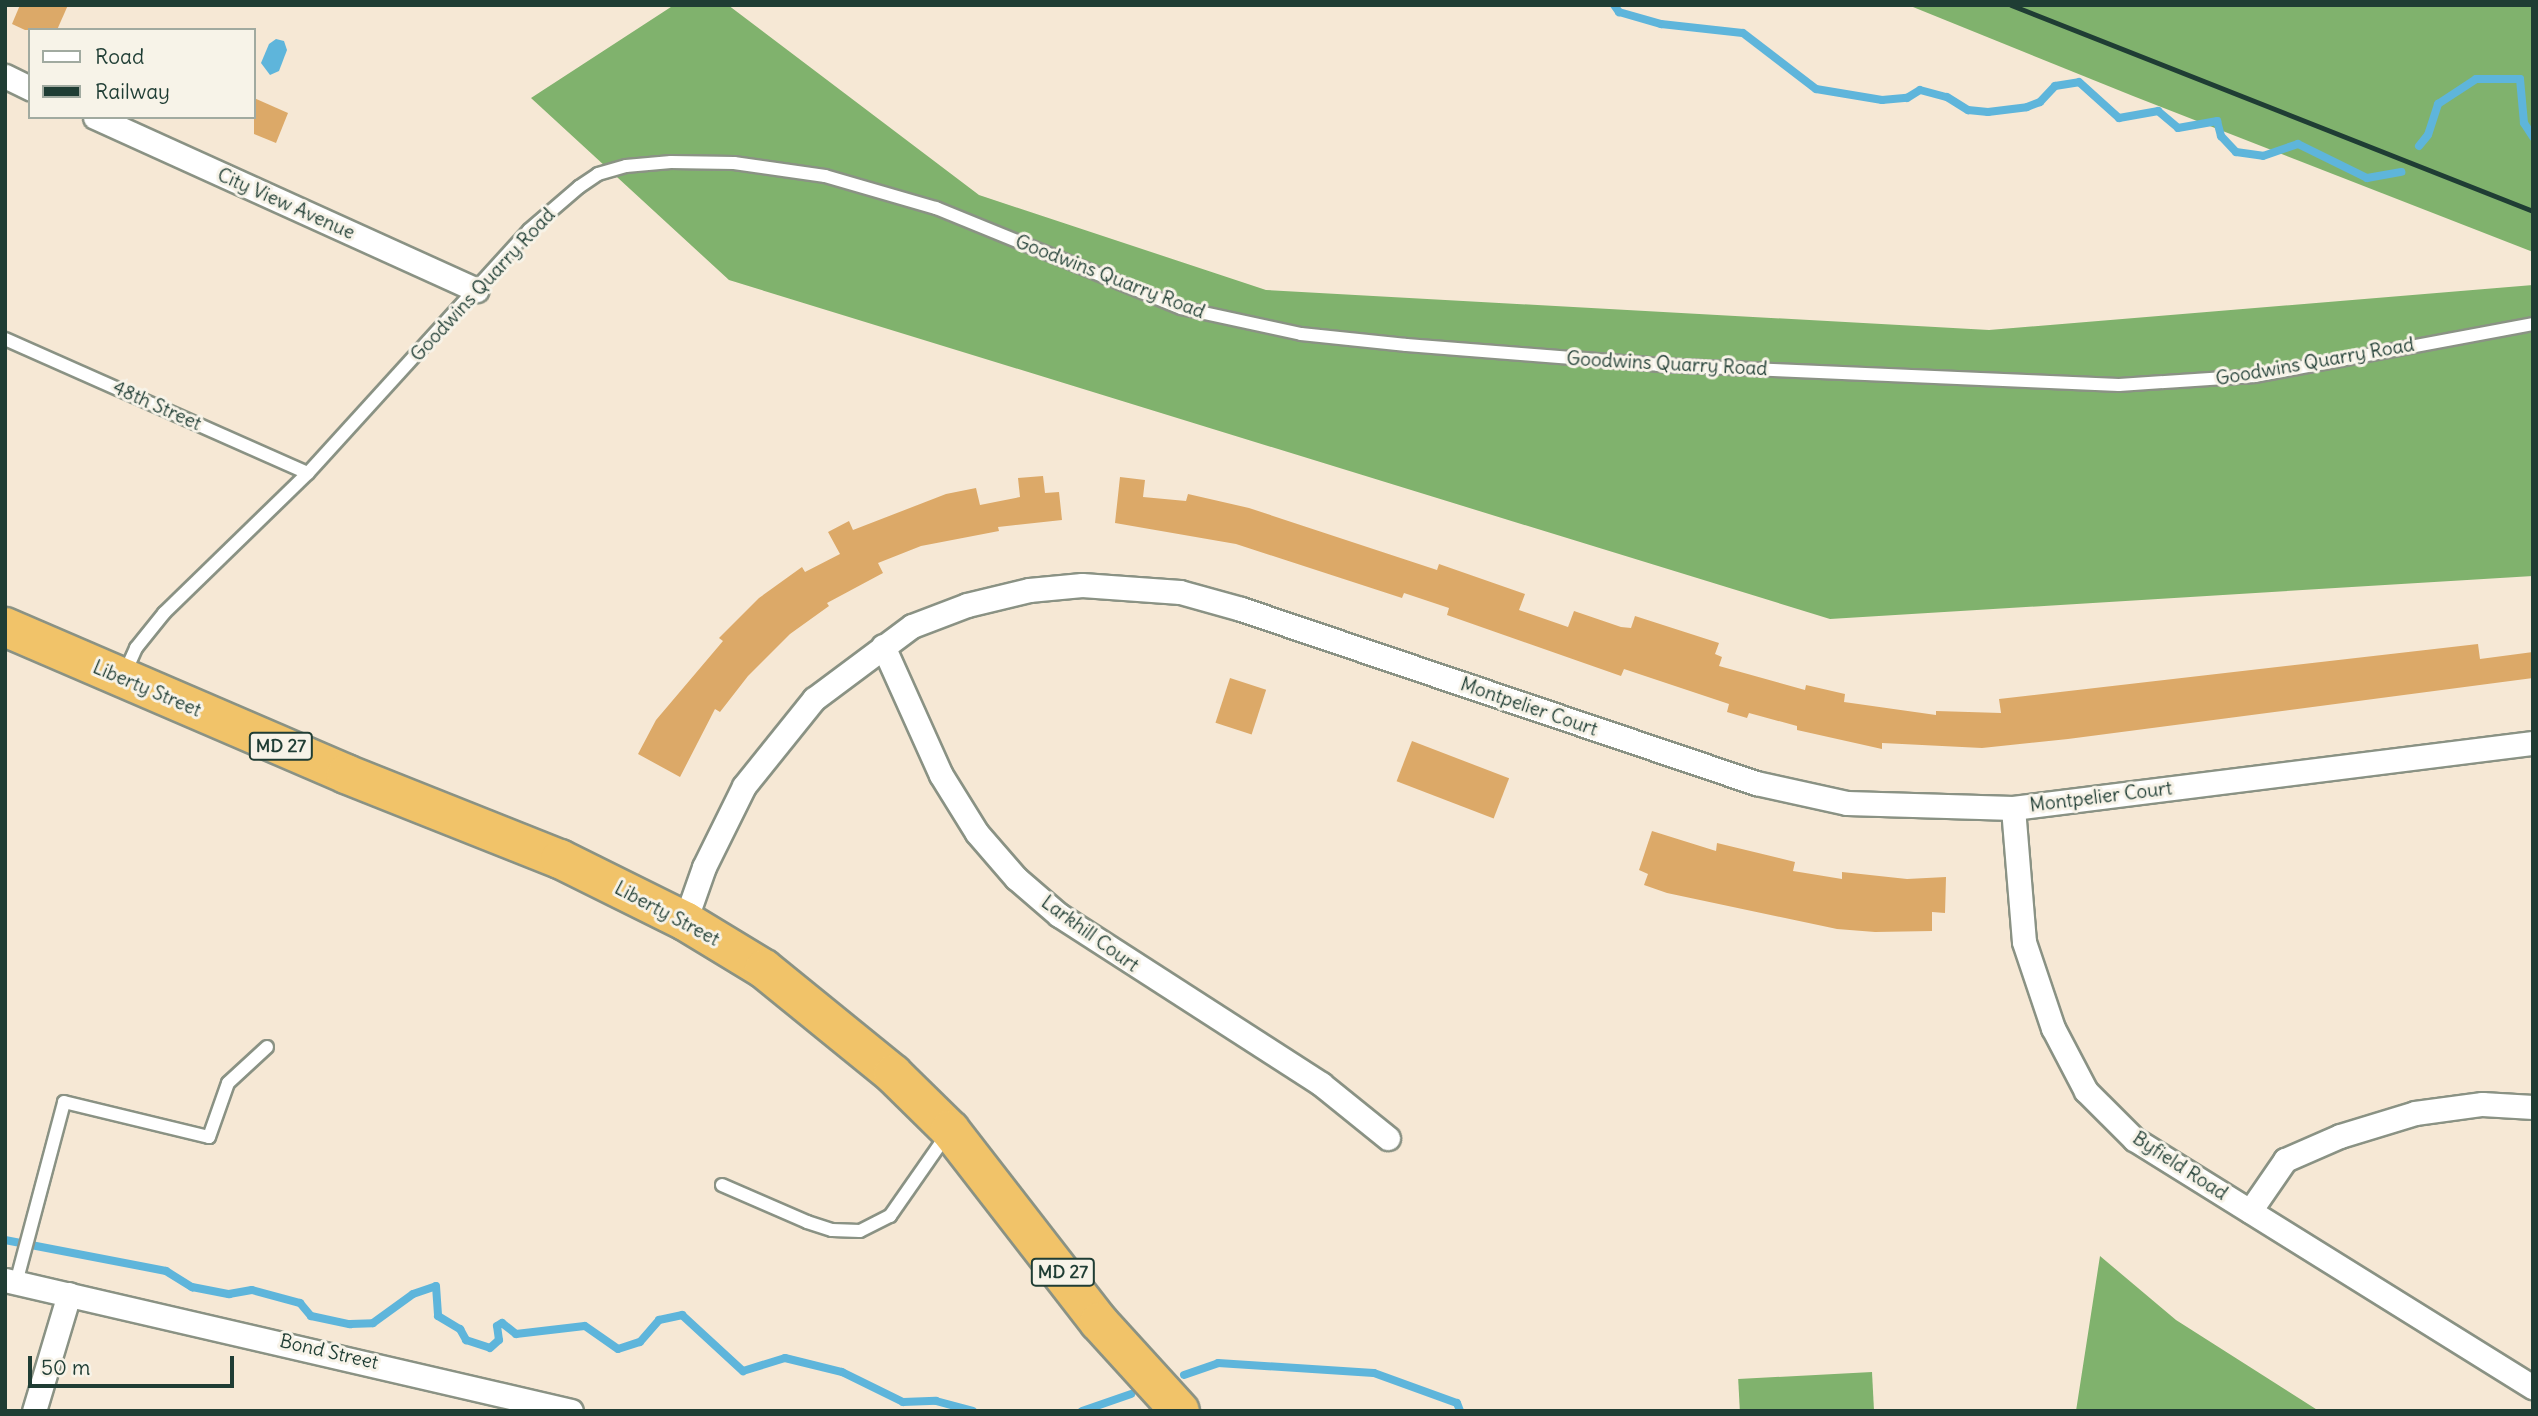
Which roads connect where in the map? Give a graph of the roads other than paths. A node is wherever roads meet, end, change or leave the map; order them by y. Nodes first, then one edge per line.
1 (5, 76) edge
2 (28, 87) edge
3 (99, 119) edge
4 (477, 290) junction
5 (2533, 324) edge
6 (5, 339) edge
7 (309, 473) junction
8 (5, 627) edge
9 (883, 646) junction
10 (123, 679) junction
11 (2533, 743) edge
12 (2012, 808) junction
13 (685, 921) junction
14 (267, 1047) dead end
15 (2533, 1107) edge
16 (950, 1130) junction
17 (1388, 1138) dead end
18 (722, 1185) dead end
19 (2250, 1211) junction
20 (14, 1276) edge
21 (69, 1294) junction
22 (2533, 1387) edge
23 (34, 1411) edge
24 (571, 1411) edge
25 (1180, 1411) edge

1 - 2 street
3 - 4 street, City View Avenue
4 - 5 lane, Goodwins Quarry Road
4 - 7 lane, Goodwins Quarry Road
6 - 7 lane, 48th Street
7 - 10 lane, Goodwins Quarry Road
8 - 10 highway, Liberty Street / MD 27
9 - 12 street, Montpelier Court
9 - 13 street, Montpelier Court
9 - 17 street, Larkhill Court
10 - 13 highway, Liberty Street / MD 27
11 - 12 street, Montpelier Court
12 - 19 street, Byfield Road
13 - 16 highway, Liberty Street / MD 27
14 - 20 lane
15 - 19 street
16 - 18 lane
16 - 25 highway, Liberty Street / MD 27
19 - 22 street, Byfield Road
20 - 21 street, Bond Street
21 - 23 street
21 - 24 street, Bond Street

